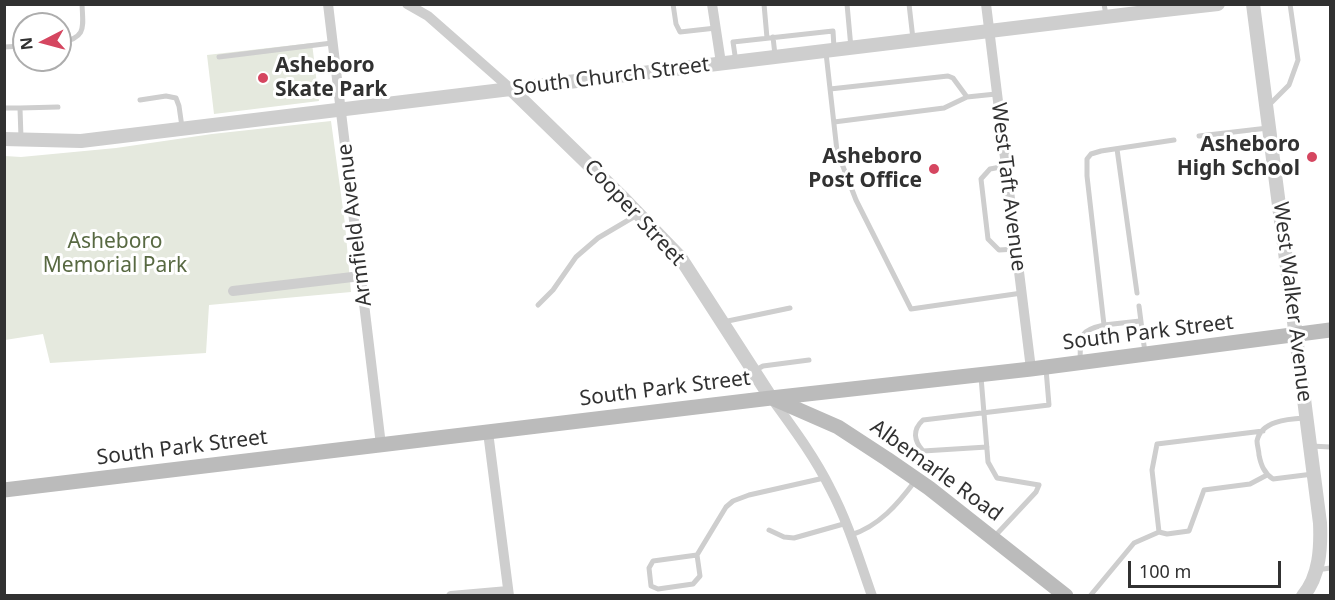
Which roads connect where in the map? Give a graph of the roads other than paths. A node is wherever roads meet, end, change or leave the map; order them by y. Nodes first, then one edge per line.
1 (82, 4) edge
2 (328, 4) edge
3 (407, 4) edge
4 (673, 4) edge
5 (712, 4) edge
6 (764, 4) edge
7 (847, 4) edge
8 (909, 4) edge
9 (986, 4) edge
10 (1218, 4) edge
11 (1253, 4) edge
12 (1290, 4) edge
13 (1158, 8) edge
14 (1105, 11) edge
15 (716, 28) junction
16 (989, 32) junction
17 (72, 38) edge
18 (770, 38) junction
19 (913, 41) junction
20 (333, 43) junction
21 (851, 48) junction
22 (830, 50) junction
23 (219, 57) dead end
24 (776, 57) junction
25 (736, 62) junction
26 (721, 63) junction
27 (511, 89) junction
28 (830, 89) junction
29 (997, 94) junction
30 (967, 97) junction
31 (140, 100) dead end
32 (58, 107) dead end
33 (4, 108) edge
34 (20, 108) junction
35 (1267, 108) junction
36 (341, 110) junction
37 (834, 123) junction
38 (1269, 128) junction
39 (182, 129) junction
40 (1199, 136) dead end
41 (4, 139) edge
42 (21, 139) junction
43 (1174, 140) dead end
44 (1117, 149) junction
45 (1006, 166) junction
46 (638, 214) junction
47 (1016, 249) junction
48 (361, 276) junction
49 (233, 291) dead end
50 (1022, 293) junction
51 (1137, 293) dead end
52 (538, 305) dead end
53 (1139, 306) dead end
54 (790, 308) dead end
55 (1140, 321) junction
56 (722, 322) junction
57 (1104, 325) junction
58 (1330, 330) edge
59 (1296, 335) junction
60 (1145, 355) junction
61 (809, 360) dead end
62 (1080, 363) junction
63 (1038, 368) junction
64 (752, 371) junction
65 (981, 374) junction
66 (771, 398) junction
67 (984, 414) junction
68 (1307, 417) junction
69 (1263, 431) junction
70 (488, 432) junction
71 (381, 445) junction
72 (1311, 446) junction
73 (987, 447) junction
74 (1330, 447) edge
75 (1314, 474) junction
76 (1267, 475) junction
77 (824, 478) junction
78 (916, 479) junction
79 (4, 490) edge
80 (847, 523) junction
81 (769, 530) dead end
82 (1159, 532) junction
83 (851, 535) junction
84 (993, 538) junction
85 (698, 555) junction
86 (1330, 568) edge
87 (1316, 570) junction
88 (509, 593) edge
89 (451, 596) edge
90 (872, 596) edge
91 (1066, 596) edge
92 (1090, 596) edge
93 (1303, 596) edge

1 - 17 lane
2 - 20 street, Armfield Avenue
3 - 27 street, Cooper Street
4 - 15 lane
5 - 15 street
6 - 18 lane
7 - 21 lane
8 - 19 lane
9 - 16 street, West Taft Avenue
10 - 13 street, South Church Street
11 - 35 street, West Walker Avenue
12 - 35 lane
13 - 14 street, South Church Street
14 - 16 street, South Church Street
15 - 26 street
16 - 19 street, South Church Street
16 - 29 street, West Taft Avenue
18 - 22 lane
18 - 24 lane
18 - 25 lane
19 - 21 street, South Church Street
20 - 23 lane
20 - 36 street, Armfield Avenue
21 - 22 street, South Church Street
22 - 24 street, South Church Street
22 - 28 lane
24 - 25 street, South Church Street
25 - 26 street, South Church Street
26 - 27 street, South Church Street
27 - 36 street, South Church Street
27 - 46 street, Cooper Street
28 - 30 lane
28 - 37 lane
29 - 30 lane
29 - 45 street, West Taft Avenue
30 - 37 lane
31 - 39 lane
32 - 34 lane
33 - 34 lane
34 - 42 lane
35 - 38 street, West Walker Avenue
36 - 39 street, South Church Street
36 - 48 street, Armfield Avenue
37 - 50 lane
38 - 40 lane
38 - 59 street, West Walker Avenue
39 - 42 street, South Church Street
41 - 42 street, South Church Street
43 - 44 lane
44 - 51 lane
44 - 57 lane
45 - 47 street, West Taft Avenue
45 - 47 lane
46 - 52 lane
46 - 56 street, Cooper Street
47 - 50 street, West Taft Avenue
48 - 49 street
48 - 71 street, Armfield Avenue
50 - 63 street, West Taft Avenue
53 - 55 lane
54 - 56 lane
55 - 57 lane
55 - 60 lane
56 - 64 street, Cooper Street
57 - 62 lane
58 - 59 main road, South Park Street
59 - 60 main road, South Park Street
59 - 68 street, West Walker Avenue
60 - 62 main road, South Park Street
61 - 64 lane
62 - 63 main road, South Park Street
63 - 65 main road, South Park Street
63 - 67 lane
64 - 66 street, Cooper Street
65 - 66 main road, South Park Street
65 - 67 lane
66 - 70 main road, South Park Street
66 - 77 street, Cooper Street
66 - 78 main road, Albemarle Road
67 - 73 lane
67 - 73 lane
68 - 69 lane
68 - 72 street, West Walker Avenue
69 - 76 lane
69 - 82 lane
70 - 71 main road, South Park Street
70 - 88 street
71 - 79 main road, South Park Street
72 - 74 lane
72 - 75 street, West Walker Avenue
73 - 84 lane
75 - 76 lane
75 - 87 street, West Walker Avenue
76 - 82 lane
77 - 80 street, Cooper Street
77 - 85 lane
78 - 83 lane
78 - 84 main road, Albemarle Road
80 - 81 lane
80 - 83 street, Cooper Street
82 - 92 lane
83 - 90 street, Cooper Street
84 - 91 main road, Albemarle Road
85 - 85 lane
86 - 87 lane
87 - 93 street, West Walker Avenue
88 - 89 street

